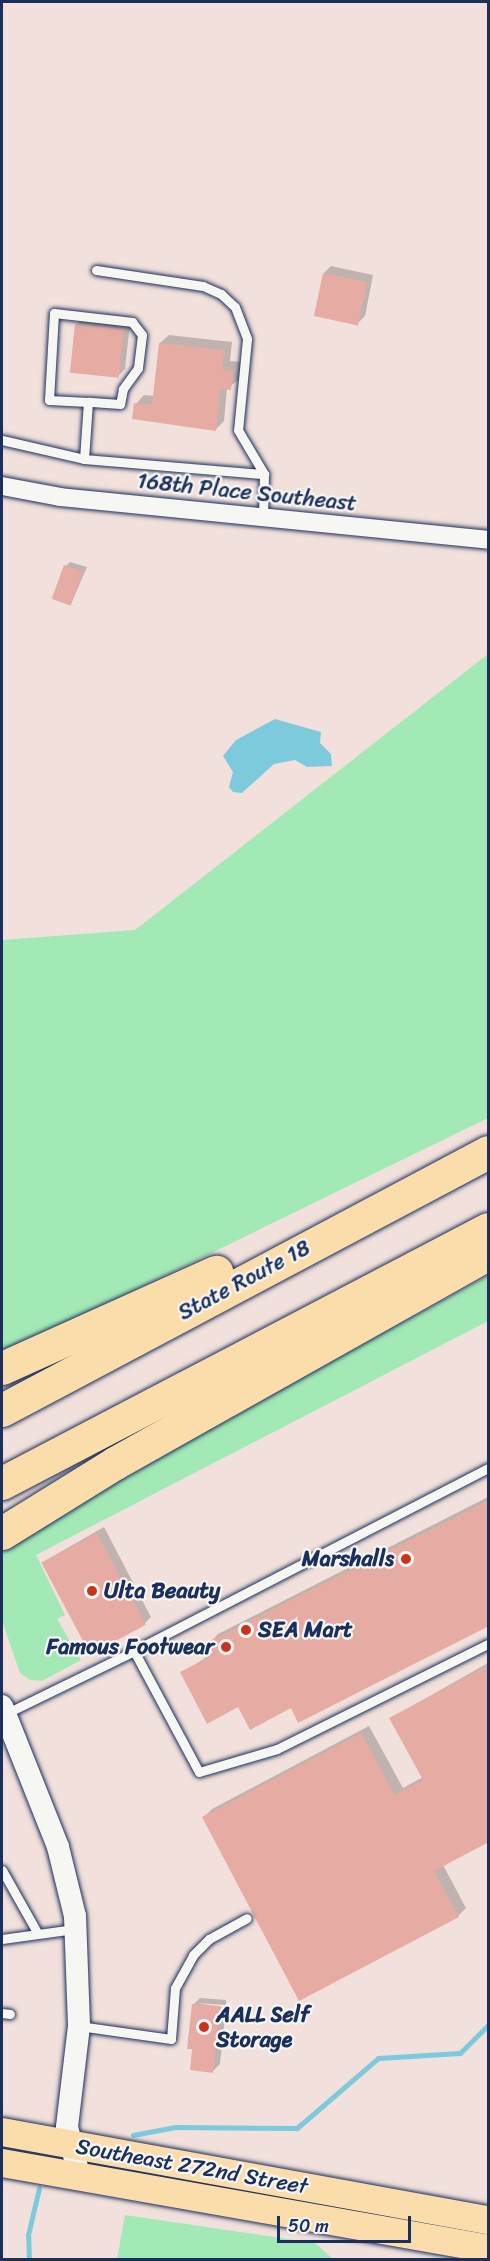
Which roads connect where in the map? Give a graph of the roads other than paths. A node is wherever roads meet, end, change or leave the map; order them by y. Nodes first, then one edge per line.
1 (96, 270) dead end
2 (88, 402) junction
3 (2, 440) edge
4 (84, 459) junction
5 (264, 474) junction
6 (2, 486) edge
7 (263, 518) junction
8 (489, 540) edge
9 (489, 1151) edge
10 (489, 1228) edge
11 (489, 1254) edge
12 (2, 1368) edge
13 (2, 1410) edge
14 (489, 1468) edge
15 (2, 1483) edge
16 (2, 1533) edge
17 (489, 1644) edge
18 (134, 1651) junction
19 (3, 1710) edge
20 (2, 1870) edge
21 (247, 1918) dead end
22 (76, 1929) junction
23 (38, 1934) junction
24 (2, 1939) edge
25 (80, 2026) junction
26 (2, 2132) edge
27 (70, 2143) junction
28 (2, 2163) edge
29 (79, 2175) junction
30 (489, 2220) edge
31 (489, 2249) edge

1 - 5 lane
2 - 2 lane
2 - 4 lane
3 - 4 lane
4 - 5 lane
5 - 7 lane
6 - 7 street, 168th Place Southeast
7 - 8 street, 168th Place Southeast
9 - 12 highway
9 - 13 highway, State Route 18
10 - 15 highway
11 - 16 highway
14 - 18 lane
17 - 18 lane
18 - 19 lane
19 - 22 street
20 - 23 lane
21 - 25 lane
22 - 23 lane
22 - 25 street
23 - 24 lane
25 - 27 street
26 - 27 main road, Southeast 272nd Street
27 - 29 street
27 - 30 main road, Southeast 272nd Street
28 - 29 main road, Southeast 272nd Street
29 - 31 main road, Southeast 272nd Street

